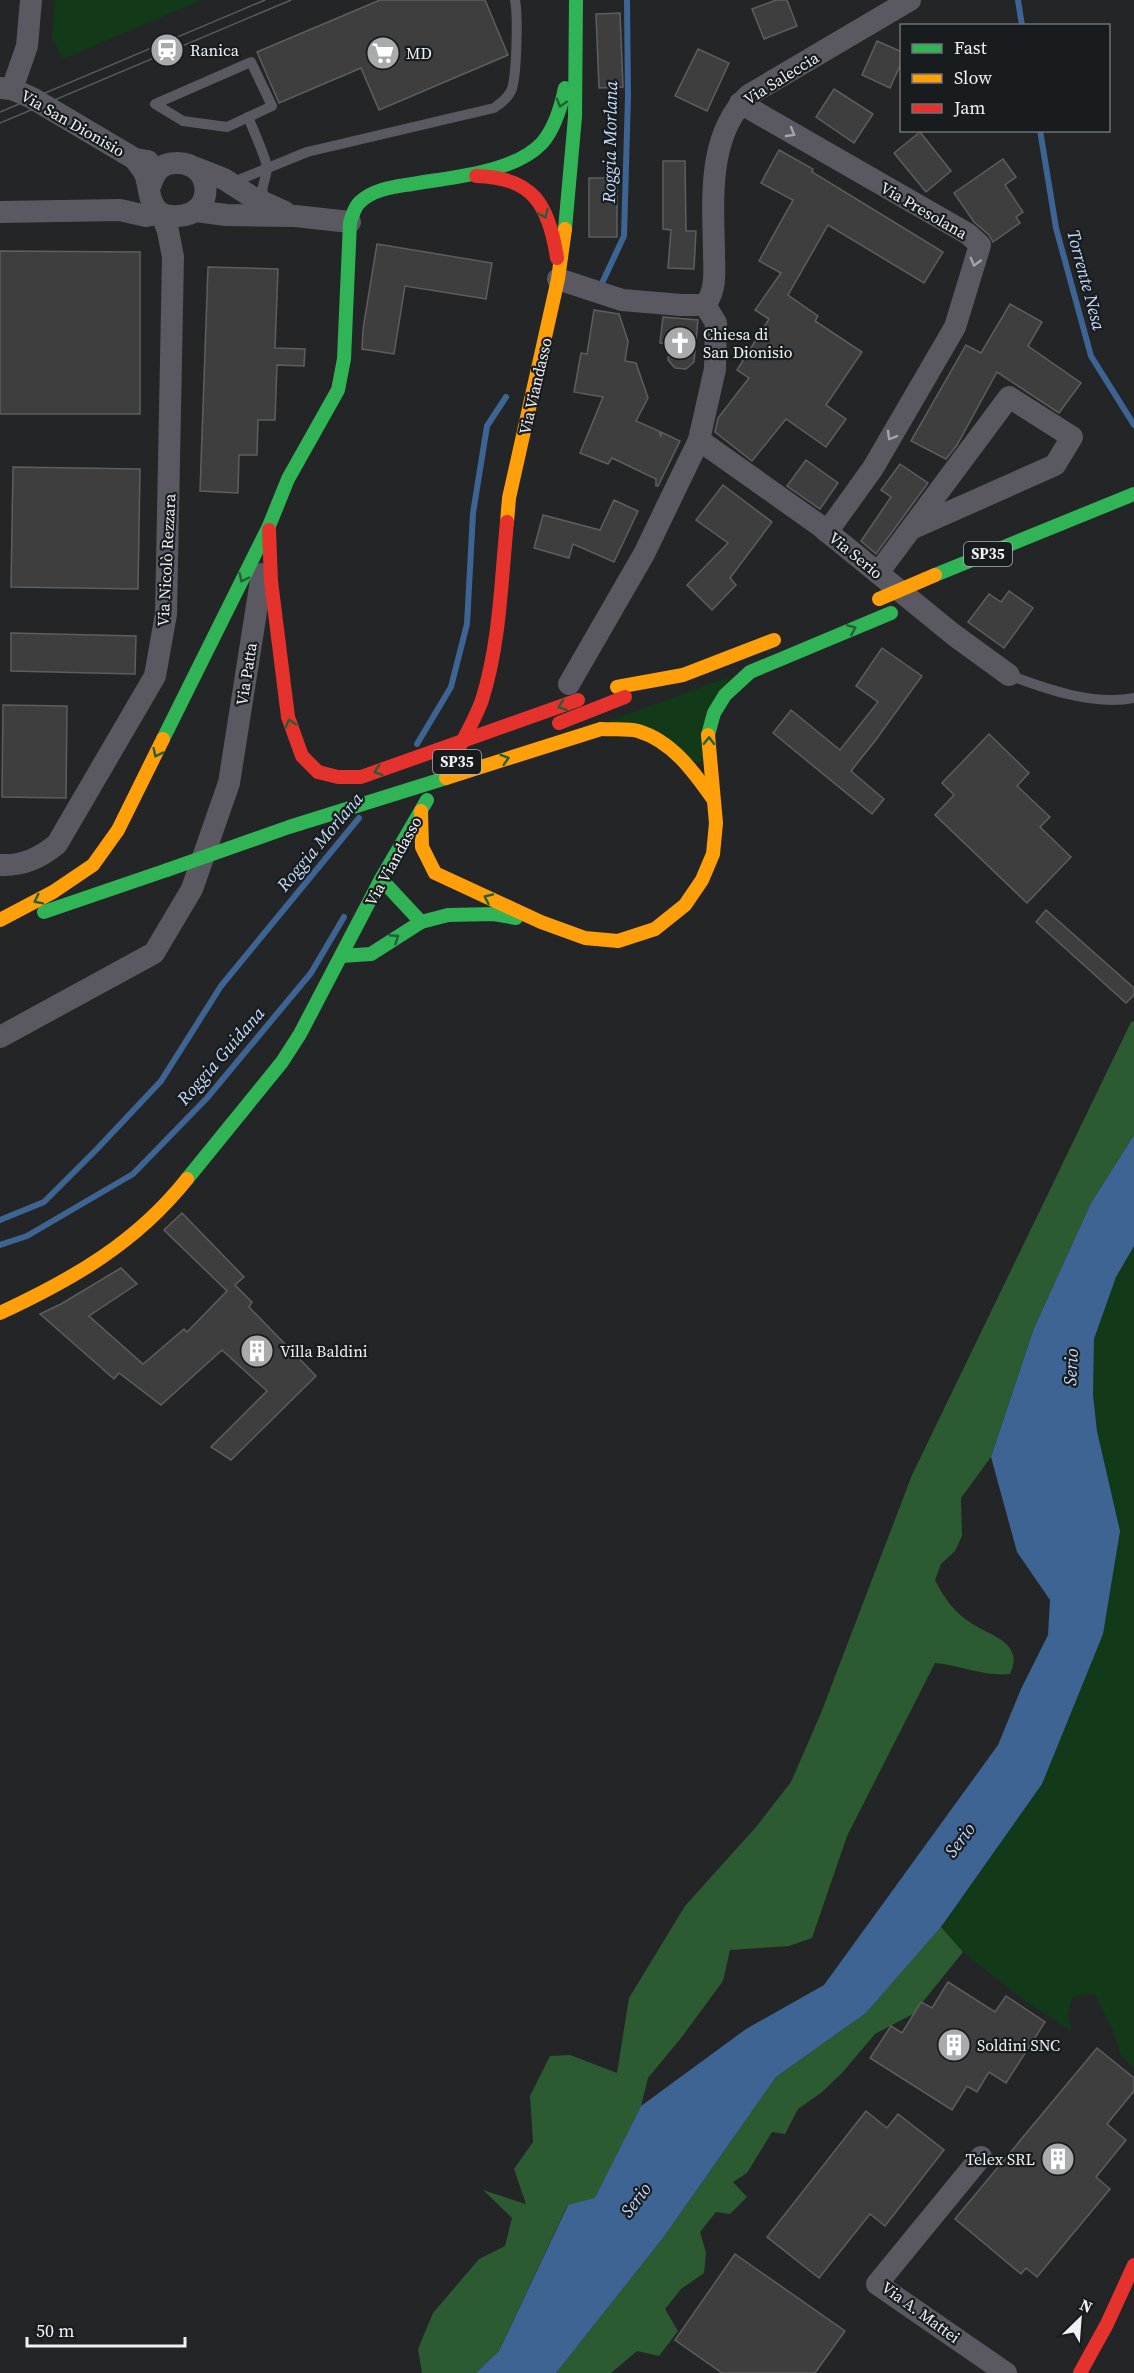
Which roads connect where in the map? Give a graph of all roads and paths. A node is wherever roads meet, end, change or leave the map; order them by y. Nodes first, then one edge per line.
1 (31, 0) edge
2 (515, 0) edge
3 (576, 0) edge
4 (910, 0) edge
5 (577, 25) junction
6 (6, 88) edge
7 (740, 103) junction
8 (248, 117) junction
9 (135, 159) junction
10 (168, 162) junction
11 (515, 162) junction
12 (541, 165) dead end
13 (196, 168) junction
14 (265, 172) junction
15 (460, 176) junction
16 (224, 179) junction
17 (153, 199) junction
18 (261, 201) junction
19 (0, 212) edge
20 (192, 213) junction
21 (236, 215) junction
22 (295, 216) junction
23 (350, 222) junction
24 (173, 257) junction
25 (558, 279) junction
26 (705, 304) junction
27 (699, 440) junction
28 (1134, 494) edge
29 (269, 526) junction
30 (911, 529) junction
31 (827, 532) junction
32 (1042, 533) junction
33 (1023, 554) dead end
34 (878, 573) junction
35 (928, 598) dead end
36 (874, 601) dead end
37 (792, 633) dead end
38 (1009, 675) joint
39 (569, 684) dead end
40 (621, 692) junction
41 (1134, 698) edge
42 (549, 727) dead end
43 (495, 748) dead end
44 (713, 799) junction
45 (421, 811) junction
46 (289, 827) junction
47 (0, 865) edge
48 (416, 873) dead end
49 (435, 873) junction
50 (398, 875) dead end
51 (381, 879) junction
52 (0, 920) edge
53 (421, 922) junction
54 (542, 922) junction
55 (0, 927) edge
56 (341, 956) junction
57 (0, 1037) edge
58 (0, 1313) edge
59 (981, 2157) dead end
60 (1134, 2265) edge
61 (1107, 2324) junction
62 (1006, 2373) edge
63 (1080, 2373) edge
64 (1096, 2373) edge

1 - 6 street
2 - 14 lane
3 - 5 main road, Via Viandasso
4 - 7 street, Via Saleccia
5 -> 11 main road
5 - 25 main road, Via Viandasso
6 - 9 street, Via San Dionisio
7 - 26 street, Via Saleccia
7 -> 31 street, Via Presolana
8 - 8 lane
8 - 14 lane
9 - 10 street, Via San Dionisio
9 - 17 street, Via San Dionisio
10 - 13 street
10 - 17 street
11 - 12 main road
11 - 15 main road
13 - 16 street
13 - 20 street
14 - 16 lane
14 - 18 lane
14 - 18 lane
15 - 23 main road
15 -> 25 main road
16 - 18 street
17 - 19 street
17 - 20 street
17 - 24 street, Via Nicolò Rezzara
18 - 21 lane
18 - 22 street
20 - 21 street
20 - 24 street, Via Nicolò Rezzara
21 - 22 street
22 - 23 street
23 - 29 main road, Via Patta
24 - 47 street, Via Nicolò Rezzara
25 - 26 street
25 - 45 main road, Via Viandasso
26 - 27 street
27 - 31 street, Via Serio
27 - 39 street
28 - 32 main road, SP35
40 -> 29 main road, bridge
29 -> 52 main road
29 - 57 street, Via Patta
30 - 30 street
30 - 34 street
31 - 34 street, Via Serio
32 - 33 main road
32 - 36 main road, SP35, bridge
34 - 38 street, Via Serio
44 -> 35 main road
37 - 40 main road
38 - 41 lane
40 - 42 main road, bridge
43 - 46 main road, SP35, bridge
46 -> 44 main road, bridge
44 - 54 main road
45 - 49 main road
45 - 51 main road, Via Viandasso
46 - 55 main road, SP35, bridge
48 - 49 main road
54 -> 49 main road
50 - 51 main road
51 - 53 main road
51 - 56 main road, Via Viandasso
53 - 54 main road
56 -> 53 main road
56 - 58 main road, Via Viandasso
59 - 62 street, Via A. Mattei
60 - 61 main road
61 - 63 main road
61 - 64 street

